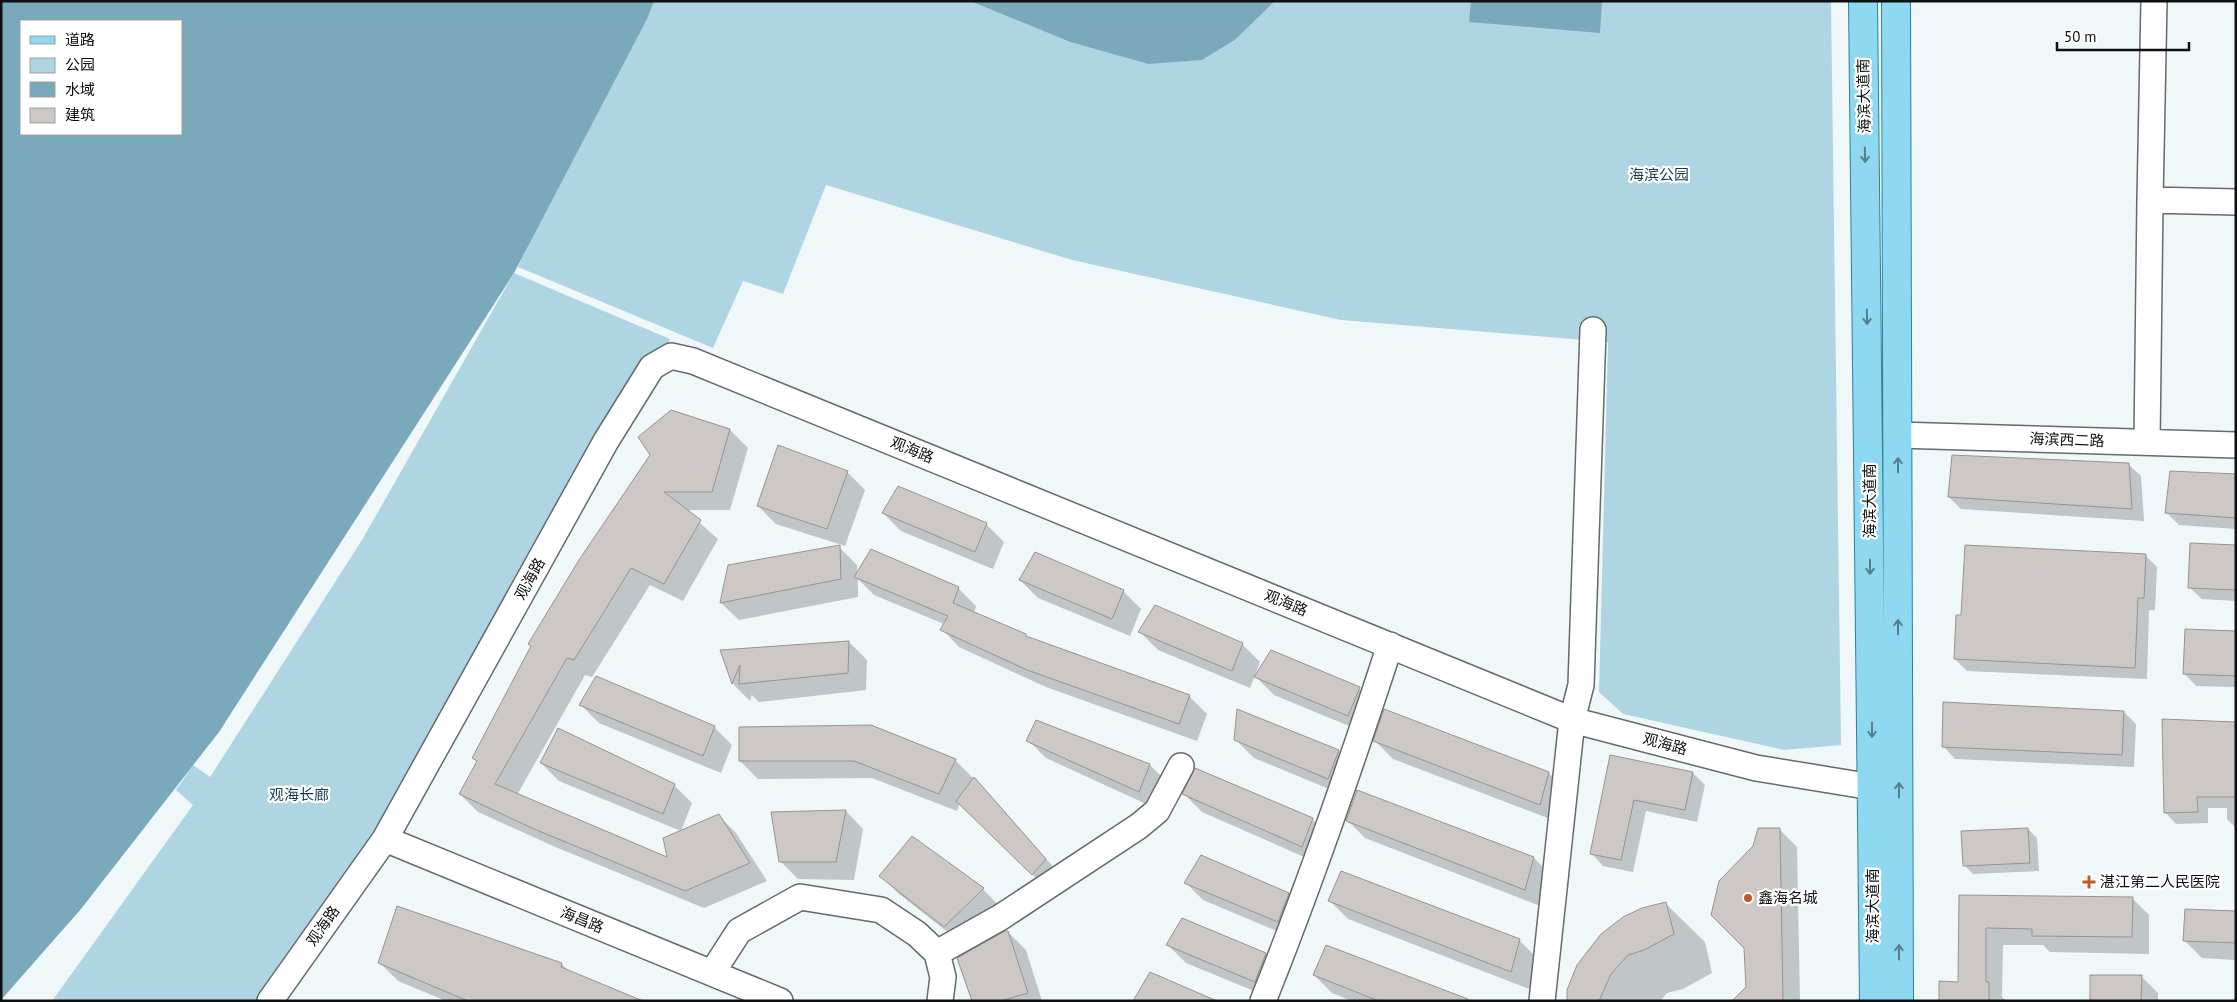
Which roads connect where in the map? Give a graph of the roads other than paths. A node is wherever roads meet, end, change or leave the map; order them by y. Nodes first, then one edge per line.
1 (1863, 1) edge
2 (1896, 1) edge
3 (2154, 1) edge
4 (2150, 200) junction
5 (2236, 202) edge
6 (1593, 330) dead end
7 (1898, 434) junction
8 (2147, 442) junction
9 (2236, 445) edge
10 (1390, 645) junction
11 (1572, 720) junction
12 (1181, 766) dead end
13 (1872, 787) junction
14 (385, 839) junction
15 (937, 953) junction
16 (713, 973) junction
17 (270, 1001) edge
18 (780, 1001) edge
19 (940, 1001) edge
20 (1263, 1001) edge
21 (1542, 1001) edge
22 (1874, 1001) edge
23 (1899, 1001) edge

1 -> 13 main road, 海滨大道南
2 - 7 main road, 海滨大道南
3 - 4 street
4 - 5 street
4 - 8 street
6 - 11 street
7 - 8 street, 海滨西二路
23 -> 7 main road, 海滨大道南
8 - 9 street, 海滨西二路
10 - 11 street, 观海路
10 - 14 street, 观海路
10 - 20 street
11 - 13 street, 观海路
11 - 21 street
12 - 15 street
13 - 22 main road, 海滨大道南
14 - 16 street, 海昌路
14 - 17 street, 观海路
15 - 16 street
15 - 19 street
16 - 18 street, 海昌路

